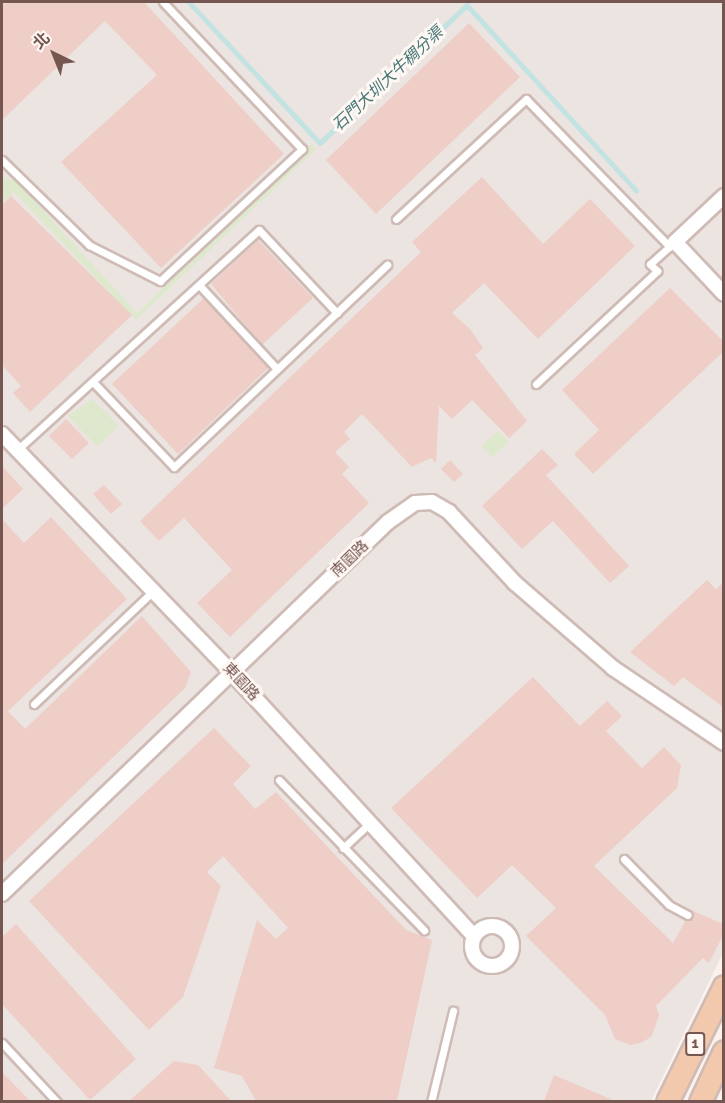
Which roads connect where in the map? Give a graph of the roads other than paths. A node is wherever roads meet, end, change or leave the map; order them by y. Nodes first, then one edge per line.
1 (164, 2) edge
2 (2, 160) edge
3 (723, 196) edge
4 (396, 219) dead end
5 (672, 244) junction
6 (387, 265) dead end
7 (200, 286) junction
8 (723, 294) edge
9 (337, 313) junction
10 (277, 369) junction
11 (94, 383) junction
12 (536, 384) dead end
13 (2, 434) edge
14 (17, 450) junction
15 (153, 591) junction
16 (232, 673) junction
17 (34, 704) dead end
18 (723, 743) edge
19 (279, 780) dead end
20 (370, 822) junction
21 (343, 848) junction
22 (624, 860) dead end
23 (2, 894) edge
24 (688, 915) dead end
25 (424, 930) dead end
26 (474, 936) dead end
27 (723, 986) edge
28 (453, 1011) dead end
29 (2, 1043) edge
30 (722, 1056) edge
31 (57, 1101) edge
32 (430, 1101) edge
33 (667, 1101) edge
34 (700, 1101) edge

1 - 2 lane
3 - 5 street
4 - 5 lane
5 - 8 street
5 - 12 lane
6 - 9 lane
7 - 9 lane
7 - 10 lane
7 - 11 lane
9 - 10 lane
10 - 11 lane
11 - 14 lane
13 - 14 street, 東園路
14 - 15 street, 東園路
15 - 16 street, 東園路
15 - 17 lane
16 - 18 street, 南園路
16 - 20 street, 東園路
16 - 23 street, 南園路
19 - 21 lane
20 - 21 lane
20 - 26 street, 東園路
21 - 25 lane
22 - 24 lane
27 - 33 main road, 1
28 - 32 lane
29 - 31 lane
30 - 34 main road, 1

